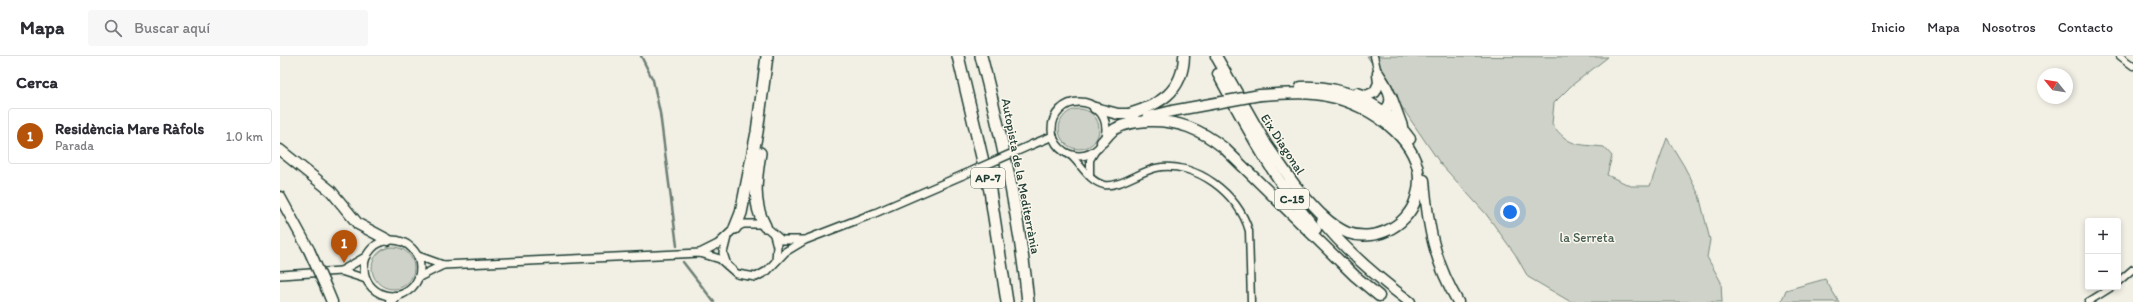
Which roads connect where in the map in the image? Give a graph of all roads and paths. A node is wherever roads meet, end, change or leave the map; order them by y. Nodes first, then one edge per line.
1 (767, 56) edge
2 (773, 56) edge
3 (958, 56) edge
4 (981, 56) edge
5 (1184, 56) edge
6 (1209, 56) edge
7 (1216, 56) edge
8 (1374, 56) edge
9 (2120, 56) edge
10 (2133, 66) edge
11 (1378, 73) junction
12 (1325, 91) junction
13 (1391, 96) junction
14 (1095, 108) junction
15 (1382, 111) junction
16 (1131, 118) junction
17 (1053, 136) junction
18 (1409, 138) junction
19 (1099, 146) junction
20 (280, 150) edge
21 (1070, 155) junction
22 (1091, 179) junction
23 (1290, 180) junction
24 (280, 197) edge
25 (765, 226) junction
26 (732, 232) junction
27 (774, 235) junction
28 (388, 240) junction
29 (805, 240) junction
30 (700, 253) junction
31 (367, 256) junction
32 (418, 256) junction
33 (776, 261) junction
34 (442, 265) junction
35 (727, 265) junction
36 (2133, 269) edge
37 (341, 271) junction
38 (280, 275) edge
39 (419, 277) junction
40 (366, 279) junction
41 (2121, 279) edge
42 (2107, 290) edge
43 (1383, 299) edge
44 (393, 300) edge
45 (332, 302) edge
46 (1007, 302) edge
47 (1028, 302) edge
48 (1251, 302) edge
49 (1410, 302) edge
50 (1458, 302) edge
51 (2088, 302) edge

1 - 26 highway
2 - 25 highway
3 - 46 highway, AP-7
4 - 47 highway, Autopista de la Mediterrània / AP-7
5 - 16 highway
6 - 43 highway, Eix Diagonal / C-15
7 - 23 highway, Eix Diagonal / C-15
8 - 11 street
9 - 10 street
11 - 12 highway
11 - 13 highway
12 - 15 highway
12 - 16 highway, bridge
12 - 23 highway
13 - 15 highway
13 - 18 highway
14 - 16 highway
14 - 17 street
14 - 19 street
15 - 18 highway
16 - 19 highway
16 - 43 highway
17 - 21 street
17 - 29 street, bridge
18 - 50 highway
19 - 21 street
19 - 22 street
20 - 28 highway
21 - 22 street
22 - 48 street
23 - 49 highway, Eix Diagonal / C-15
24 - 45 highway, bridge
25 - 26 street
25 - 27 street
26 - 30 street
26 - 35 street
27 - 29 street
27 - 33 street
28 - 31 street
28 - 32 street
29 - 33 street
30 - 34 street
30 - 35 street
31 - 37 street
31 - 40 street
32 - 34 street
32 - 39 street
33 - 35 street
34 - 39 street
36 - 41 street
37 - 38 street
37 - 40 street
39 - 44 street
40 - 44 street
42 - 51 street

